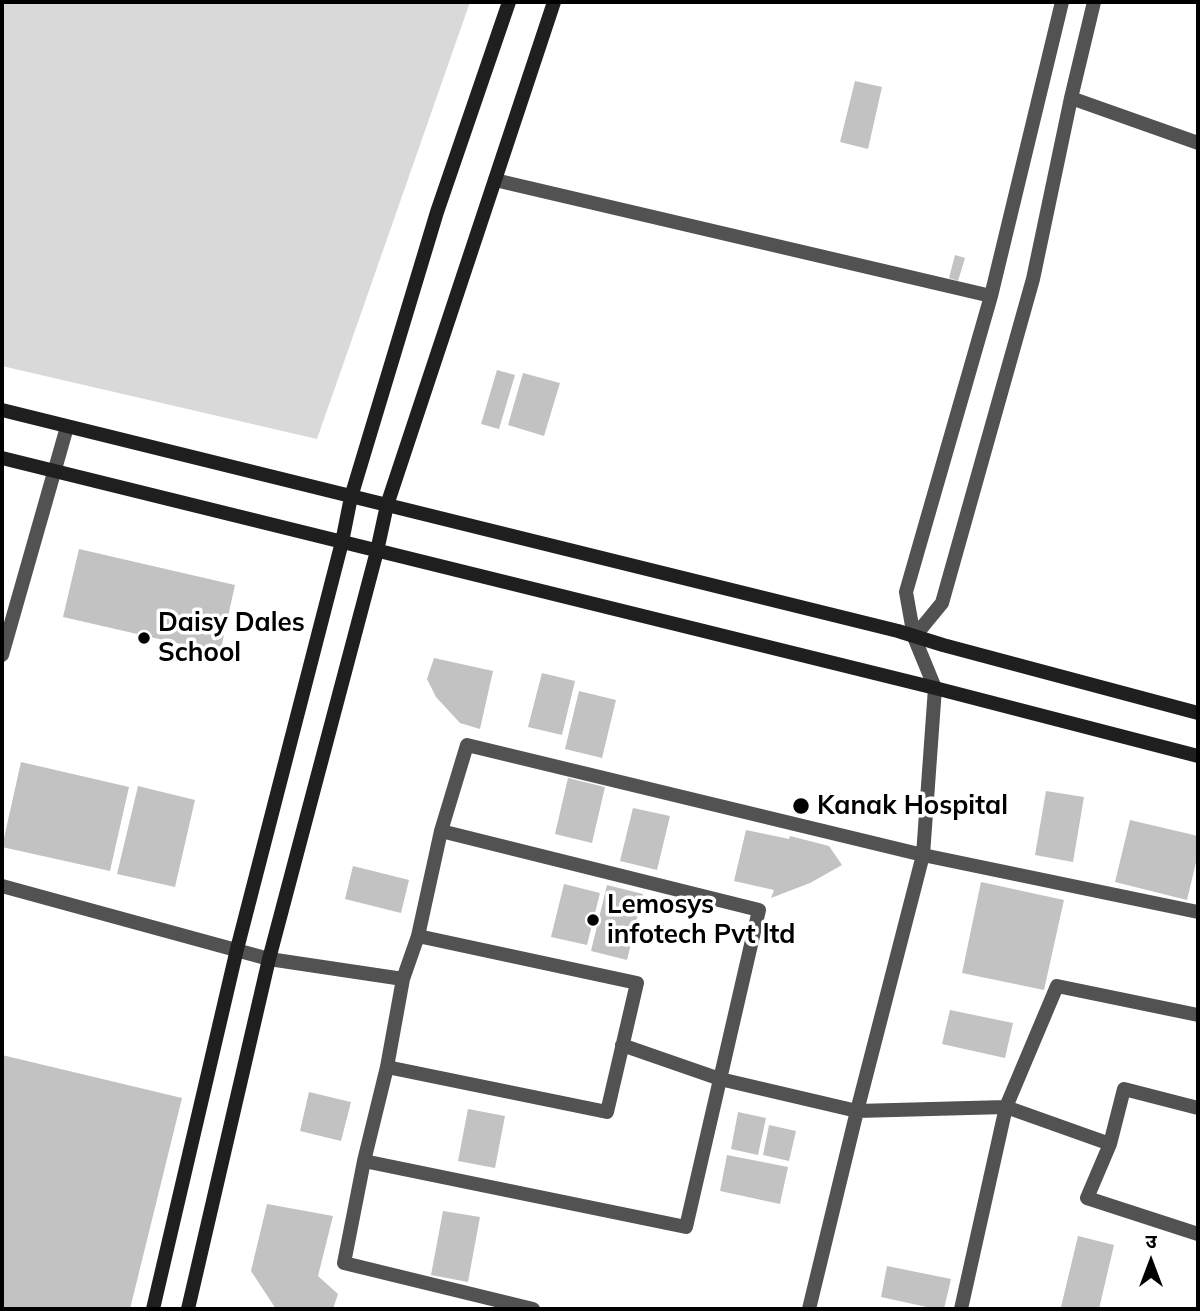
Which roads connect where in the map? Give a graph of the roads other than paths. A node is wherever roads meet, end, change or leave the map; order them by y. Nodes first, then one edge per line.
1 (509, 2) edge
2 (554, 2) edge
3 (1062, 2) edge
4 (1094, 2) edge
5 (1071, 98) junction
6 (1198, 143) edge
7 (495, 180) junction
8 (991, 296) junction
9 (2, 410) edge
10 (68, 427) junction
11 (2, 458) edge
12 (55, 471) junction
13 (351, 497) junction
14 (387, 505) junction
15 (342, 542) junction
16 (377, 551) junction
17 (914, 637) junction
18 (2, 654) edge
19 (934, 688) junction
20 (1198, 713) edge
21 (1198, 756) edge
22 (441, 831) junction
23 (923, 855) junction
24 (2, 886) edge
25 (1198, 912) edge
26 (418, 936) junction
27 (237, 949) junction
28 (270, 959) junction
29 (403, 979) junction
30 (1198, 1015) edge
31 (622, 1045) junction
32 (387, 1067) junction
33 (720, 1079) junction
34 (1006, 1107) junction
35 (1198, 1108) edge
36 (856, 1111) junction
37 (1110, 1144) junction
38 (364, 1161) junction
39 (1198, 1234) edge
40 (153, 1309) edge
41 (188, 1309) edge
42 (533, 1309) edge
43 (809, 1309) edge
44 (961, 1309) edge

1 - 13 main road
2 - 7 main road
3 - 8 street
4 - 5 street
5 - 6 street
5 - 17 street
7 - 8 street
7 - 14 main road
8 - 17 street
9 - 10 main road
10 - 12 street
10 - 13 main road
11 - 12 main road
12 - 15 main road
12 - 18 street
13 - 14 main road
13 - 15 main road
14 - 16 main road
14 - 17 main road
15 - 16 main road
15 - 27 main road
16 - 19 main road
16 - 28 main road
17 - 19 street
17 - 20 main road
19 - 21 main road
19 - 23 street
22 - 23 street
22 - 26 street
22 - 33 street
23 - 25 street
23 - 36 street
24 - 27 street
26 - 29 street
26 - 31 street
27 - 28 street
27 - 40 main road
28 - 29 street
28 - 41 main road
29 - 32 street
30 - 34 street
31 - 32 street
31 - 33 street
32 - 38 street
33 - 36 street
33 - 38 street
34 - 36 street
34 - 37 street
34 - 44 street
35 - 37 street
36 - 43 street
37 - 39 street
38 - 42 street

